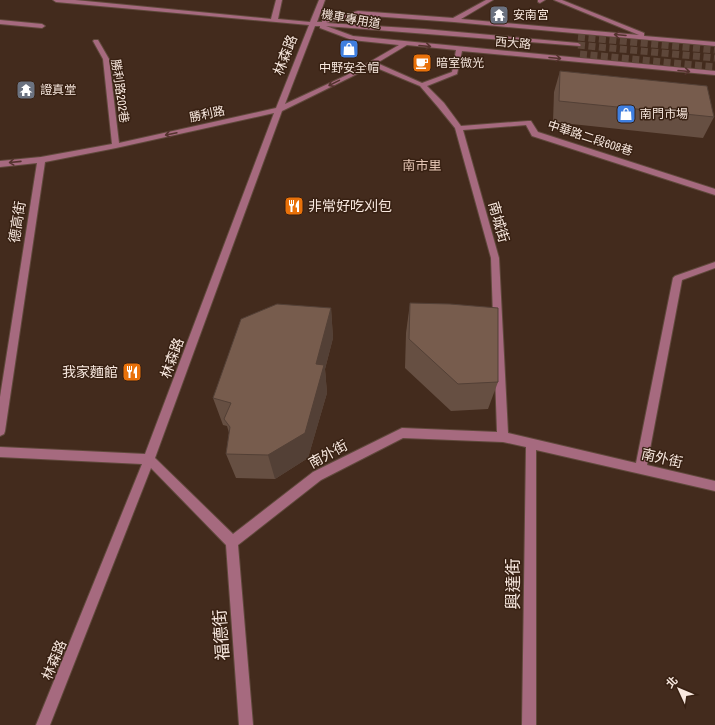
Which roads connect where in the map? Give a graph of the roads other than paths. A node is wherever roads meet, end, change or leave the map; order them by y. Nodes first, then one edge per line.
1 (56, 0) edge
2 (279, 0) edge
3 (322, 0) edge
4 (490, 0) edge
5 (557, 0) edge
6 (454, 20) junction
7 (274, 21) junction
8 (0, 22) edge
9 (312, 23) junction
10 (42, 26) dead end
11 (578, 37) tunnel mouth
12 (653, 38) junction
13 (96, 41) dead end
14 (405, 44) junction
15 (715, 44) edge
16 (578, 45) tunnel mouth
17 (459, 49) junction
18 (580, 54) tunnel mouth
19 (371, 63) junction
20 (715, 74) edge
21 (422, 84) junction
22 (279, 110) junction
23 (459, 128) junction
24 (116, 146) junction
25 (41, 160) junction
26 (0, 164) edge
27 (715, 192) edge
28 (715, 265) edge
29 (2, 412) edge
30 (0, 431) edge
31 (503, 437) junction
32 (531, 443) junction
33 (0, 452) edge
34 (149, 459) junction
35 (641, 468) junction
36 (715, 486) edge
37 (232, 542) junction
38 (43, 725) edge
39 (246, 725) edge
40 (529, 725) edge

1 - 7 street, 西大路
2 - 7 street
3 - 9 street, 林森路
4 - 6 street
5 - 12 street
6 - 9 street, 西大路
12 -> 6 street, 西大路
7 - 9 street, 西大路
8 - 10 street
9 - 11 street, 機車專用道
9 - 14 street, 西大路
9 - 16 street, 西大路
9 - 18 street, 機車專用道
9 - 22 street, 林森路
12 - 15 street, 西大路
13 - 24 street, 勝利路202巷
14 -> 17 street, 西大路
14 - 19 street, 勝利路
17 -> 20 street, 西大路
17 - 21 street
19 - 21 street, 南城街
19 -> 22 street, 勝利路
21 - 23 street, 南城街
22 -> 24 street, 勝利路
22 - 34 street, 林森路
23 - 27 street, 中華路二段608巷
23 - 31 street, 南城街
24 - 25 street, 勝利路
25 -> 26 street, 勝利路
25 - 29 street, 德高街
28 - 35 street
29 - 30 street, 德高街
31 - 32 street, 南外街
31 - 37 street, 南外街
32 - 35 street, 南外街
32 - 40 street, 興達街
33 - 34 street
34 - 37 street
34 - 38 street, 林森路
35 - 36 street, 南外街
37 - 39 street, 福德街

